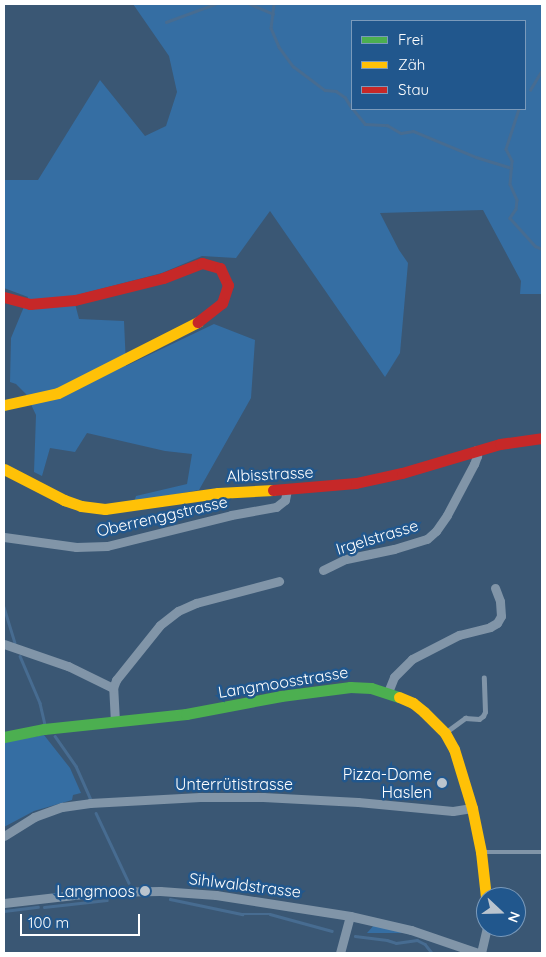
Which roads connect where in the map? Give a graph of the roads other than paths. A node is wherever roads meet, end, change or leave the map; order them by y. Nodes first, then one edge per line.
1 (4, 297) edge
2 (4, 405) edge
3 (542, 438) edge
4 (476, 450) junction
5 (4, 469) edge
6 (287, 490) junction
7 (4, 537) edge
8 (323, 570) dead end
9 (279, 581) dead end
10 (495, 588) dead end
11 (4, 644) edge
12 (484, 678) dead end
13 (113, 688) junction
14 (388, 692) junction
15 (115, 722) junction
16 (445, 733) junction
17 (4, 737) edge
18 (472, 808) junction
19 (4, 836) edge
20 (481, 852) junction
21 (542, 852) edge
22 (485, 887) edge
23 (4, 903) edge
24 (350, 916) junction
25 (484, 937) edge
26 (340, 953) edge
27 (479, 953) edge

1 - 2 main road
3 - 4 main road, Albisstrasse
4 - 6 main road, Albisstrasse
4 - 8 street, Irgelstrasse
5 - 6 main road, Albisstrasse
6 - 7 street, Oberrenggstrasse
9 - 13 street
10 - 14 street
11 - 13 street
12 - 16 lane
13 - 15 street
14 - 15 main road, Langmoosstrasse
14 - 16 main road, Langmoosstrasse
15 - 17 main road, Langmoosstrasse
16 - 18 main road, Langmoosstrasse
18 - 19 street, Unterrütistrasse
18 - 20 main road, Langmoosstrasse
20 - 21 lane
20 - 22 main road, Langmoosstrasse
23 - 24 street, Sihlwaldstrasse
24 - 26 street
24 - 27 street, Sihlwaldstrasse
25 - 27 street

